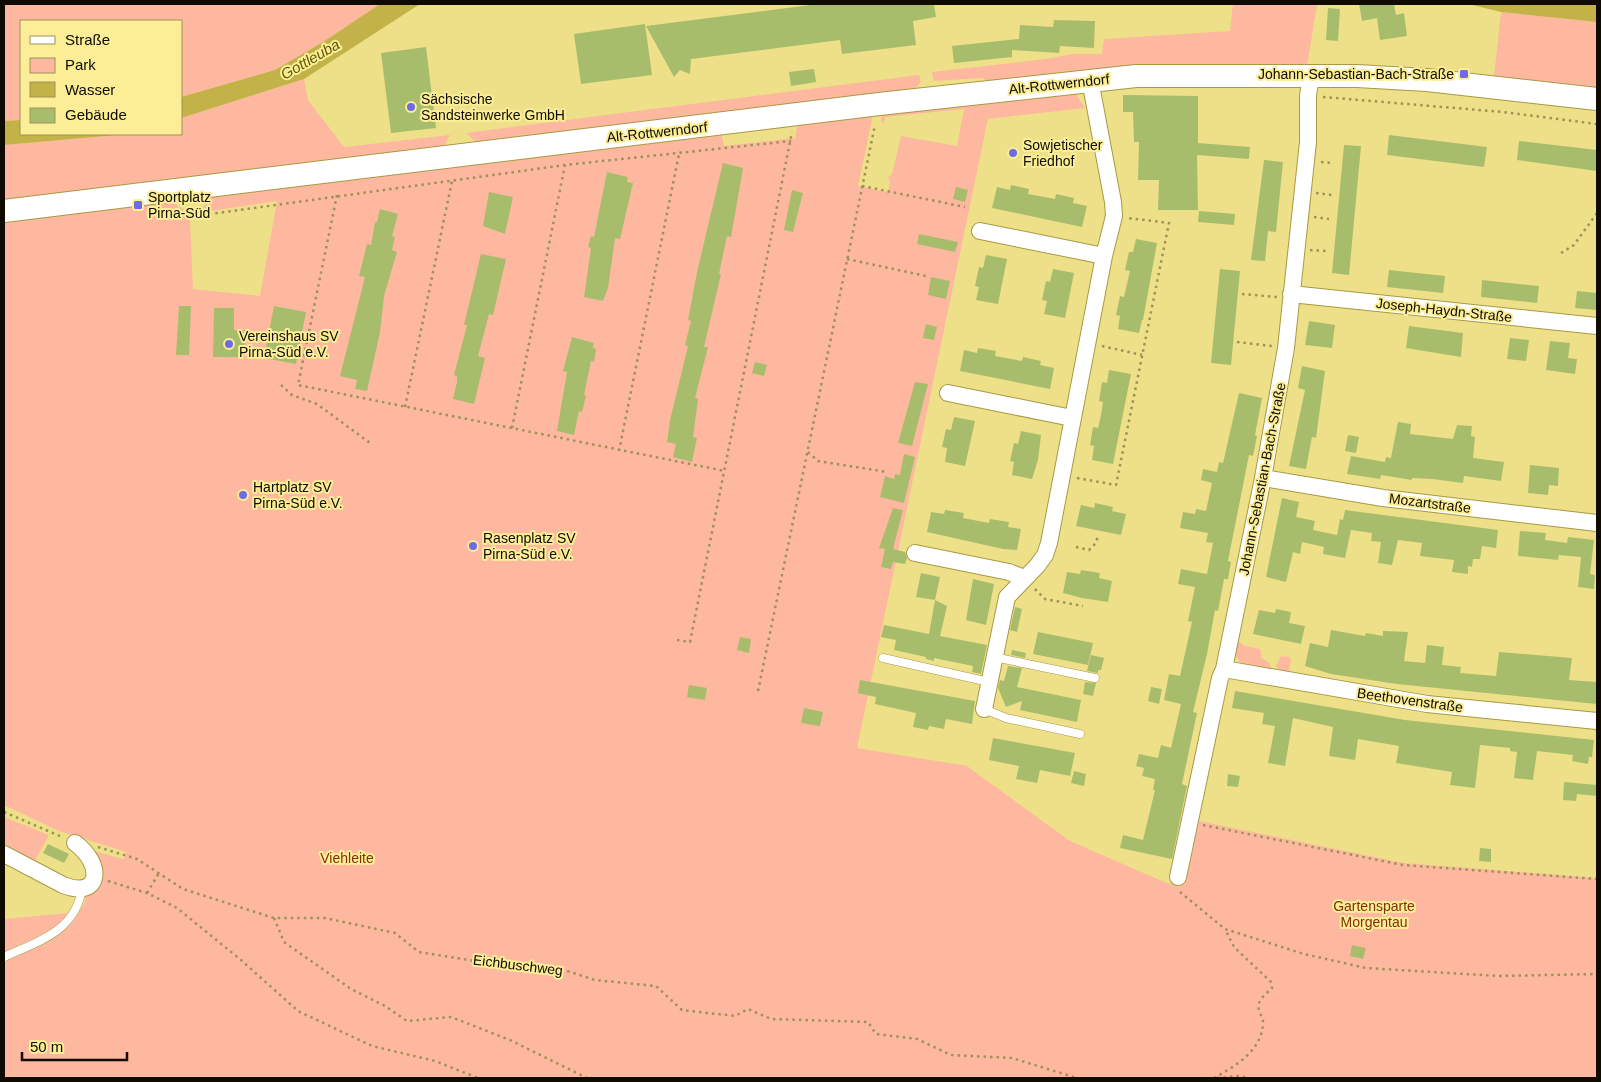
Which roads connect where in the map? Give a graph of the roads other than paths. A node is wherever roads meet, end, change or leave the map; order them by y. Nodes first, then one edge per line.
1 (1090, 80) junction
2 (1310, 86) junction
3 (1597, 99) edge
4 (4, 211) edge
5 (980, 231) dead end
6 (1104, 256) junction
7 (1290, 296) junction
8 (1597, 326) edge
9 (948, 393) dead end
10 (1072, 418) junction
11 (1263, 478) junction
12 (1597, 523) edge
13 (915, 553) dead end
14 (1024, 578) junction
15 (994, 657) junction
16 (883, 658) dead end
17 (1224, 669) junction
18 (1094, 678) dead end
19 (989, 682) junction
20 (984, 709) joint
21 (1597, 721) edge
22 (1080, 734) dead end
23 (75, 843) road end
24 (4, 854) edge
25 (1178, 877) road end
26 (82, 888) junction
27 (4, 957) edge

1 - 2 main road, Alt-Rottwerndorf
1 - 4 main road, Alt-Rottwerndorf
1 - 6 street
2 - 3 main road, Alt-Rottwerndorf
2 - 7 street, Johann-Sebastian-Bach-Straße
5 - 6 street
6 - 10 street
7 - 8 street, Joseph-Haydn-Straße
7 - 11 street, Johann-Sebastian-Bach-Straße
9 - 10 street
10 - 14 street
11 - 12 street, Mozartstraße
11 - 17 street, Johann-Sebastian-Bach-Straße
13 - 14 street
14 - 15 street
15 - 18 lane
15 - 19 street
16 - 19 lane
17 - 21 street, Beethovenstraße
17 - 25 street, Johann-Sebastian-Bach-Straße
19 - 20 street
20 - 22 lane
23 - 26 street
24 - 26 street
26 - 27 lane

